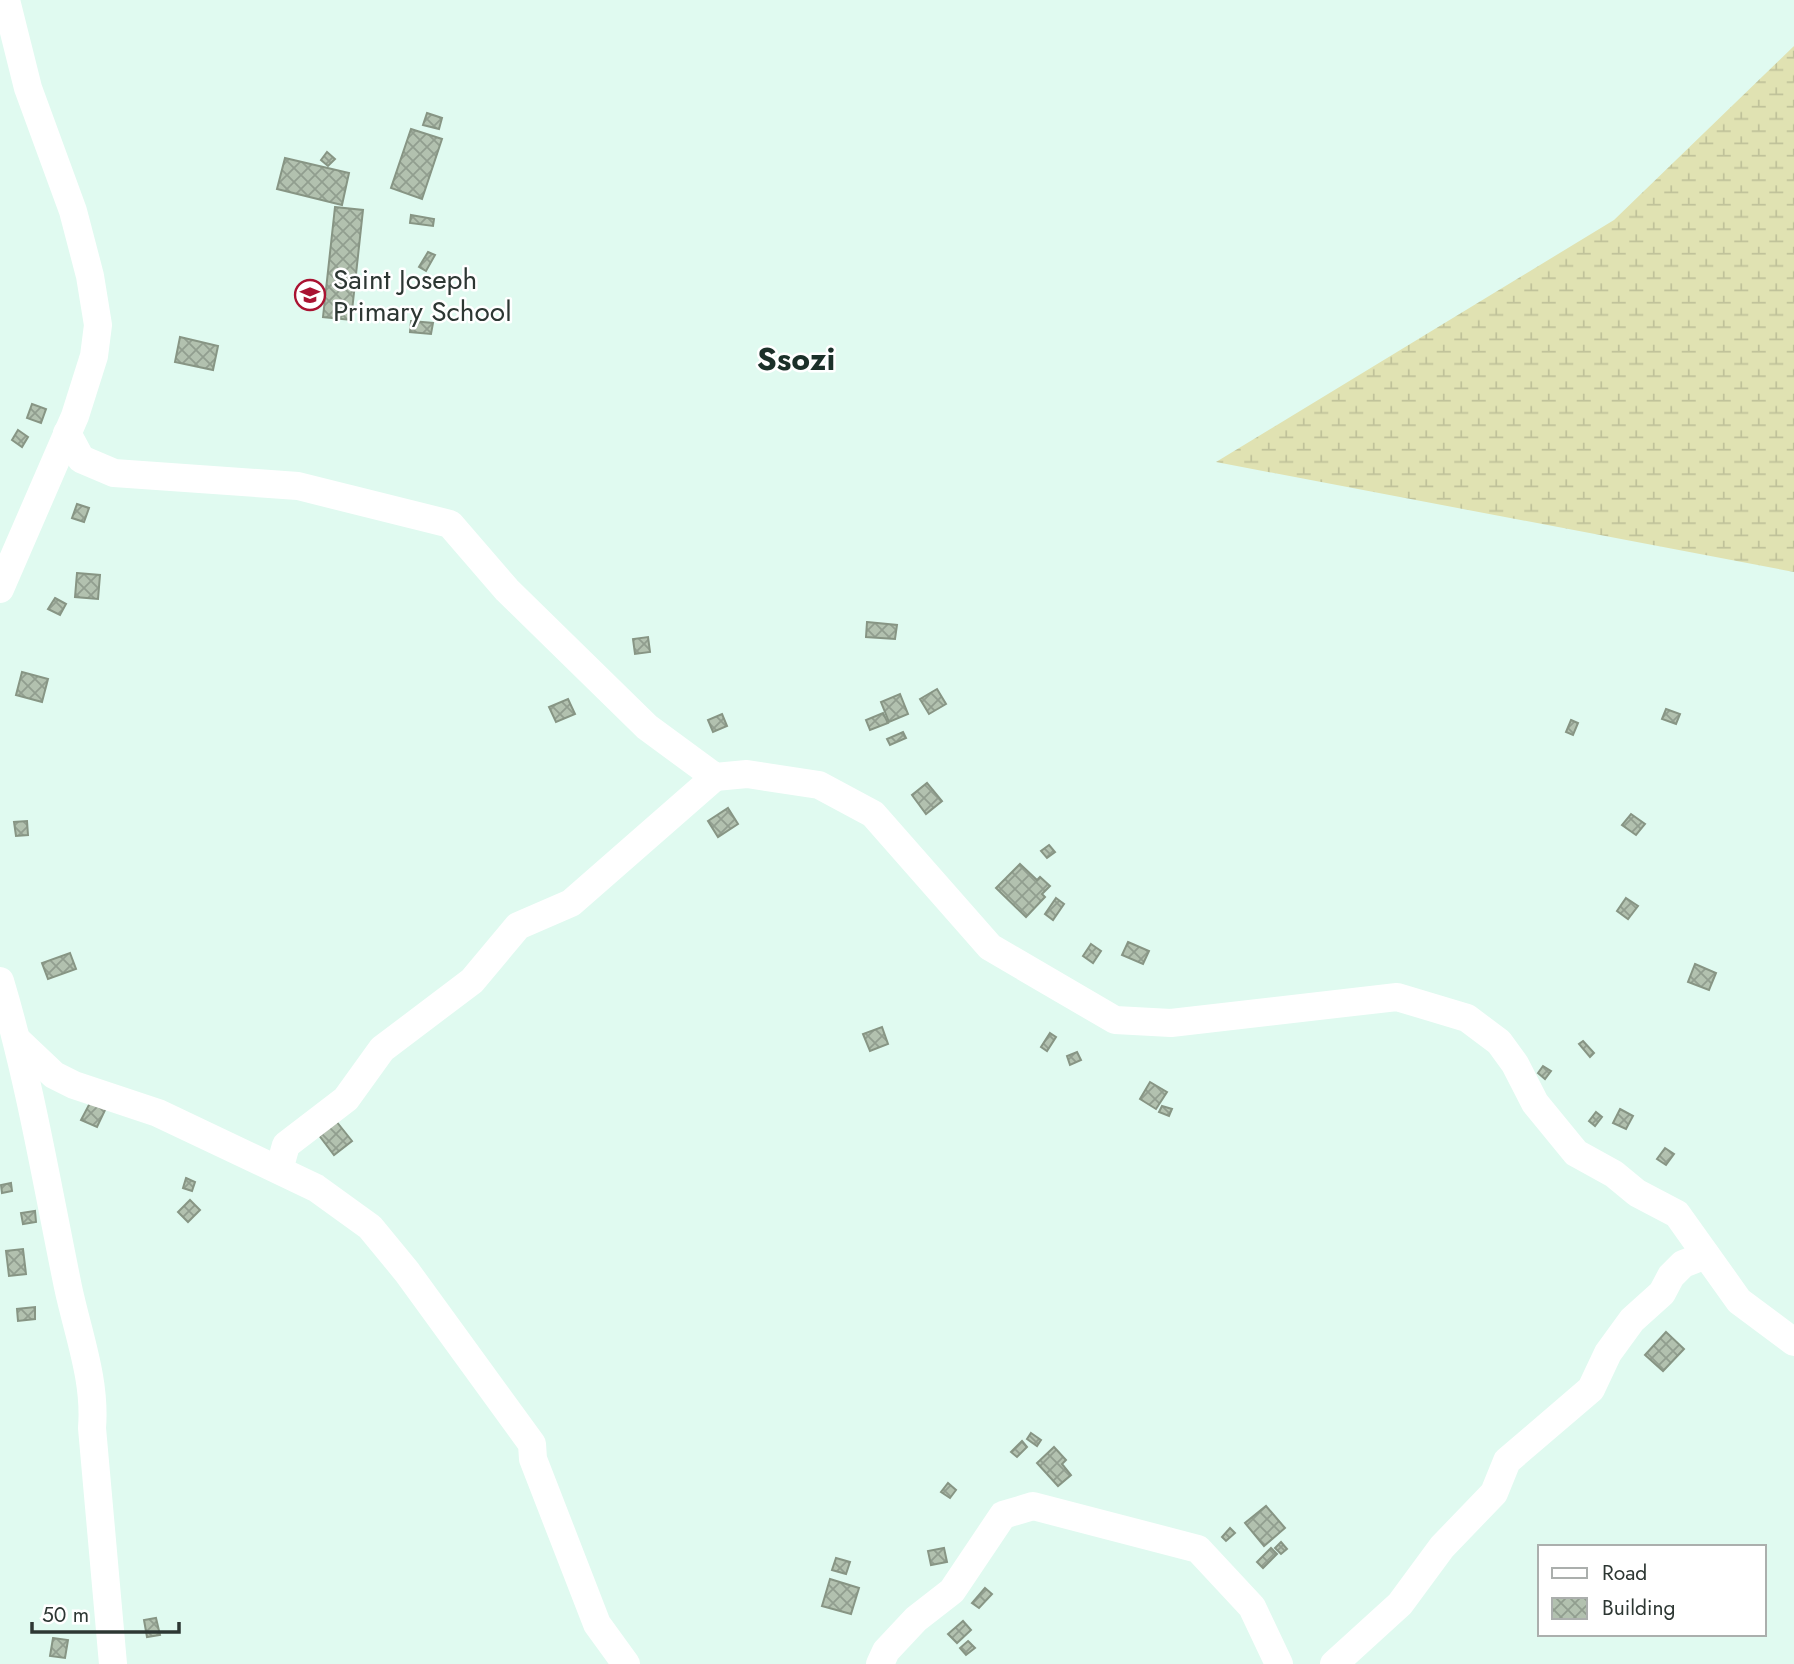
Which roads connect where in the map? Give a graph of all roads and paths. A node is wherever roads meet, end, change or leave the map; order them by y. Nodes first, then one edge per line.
1 (5, 14) edge
2 (67, 433) junction
3 (0, 589) edge
4 (715, 776) junction
5 (0, 981) edge
6 (17, 1040) junction
7 (279, 1170) junction
8 (1706, 1255) junction
9 (1794, 1342) edge
10 (113, 1664) edge
11 (626, 1664) edge
12 (880, 1664) edge
13 (1279, 1664) edge
14 (1334, 1664) edge

1 - 2 street
2 - 3 street
2 - 4 street
4 - 7 street
4 - 8 street
5 - 6 street
6 - 7 street
6 - 10 street
7 - 11 street
8 - 9 street
8 - 14 street
12 - 13 street

